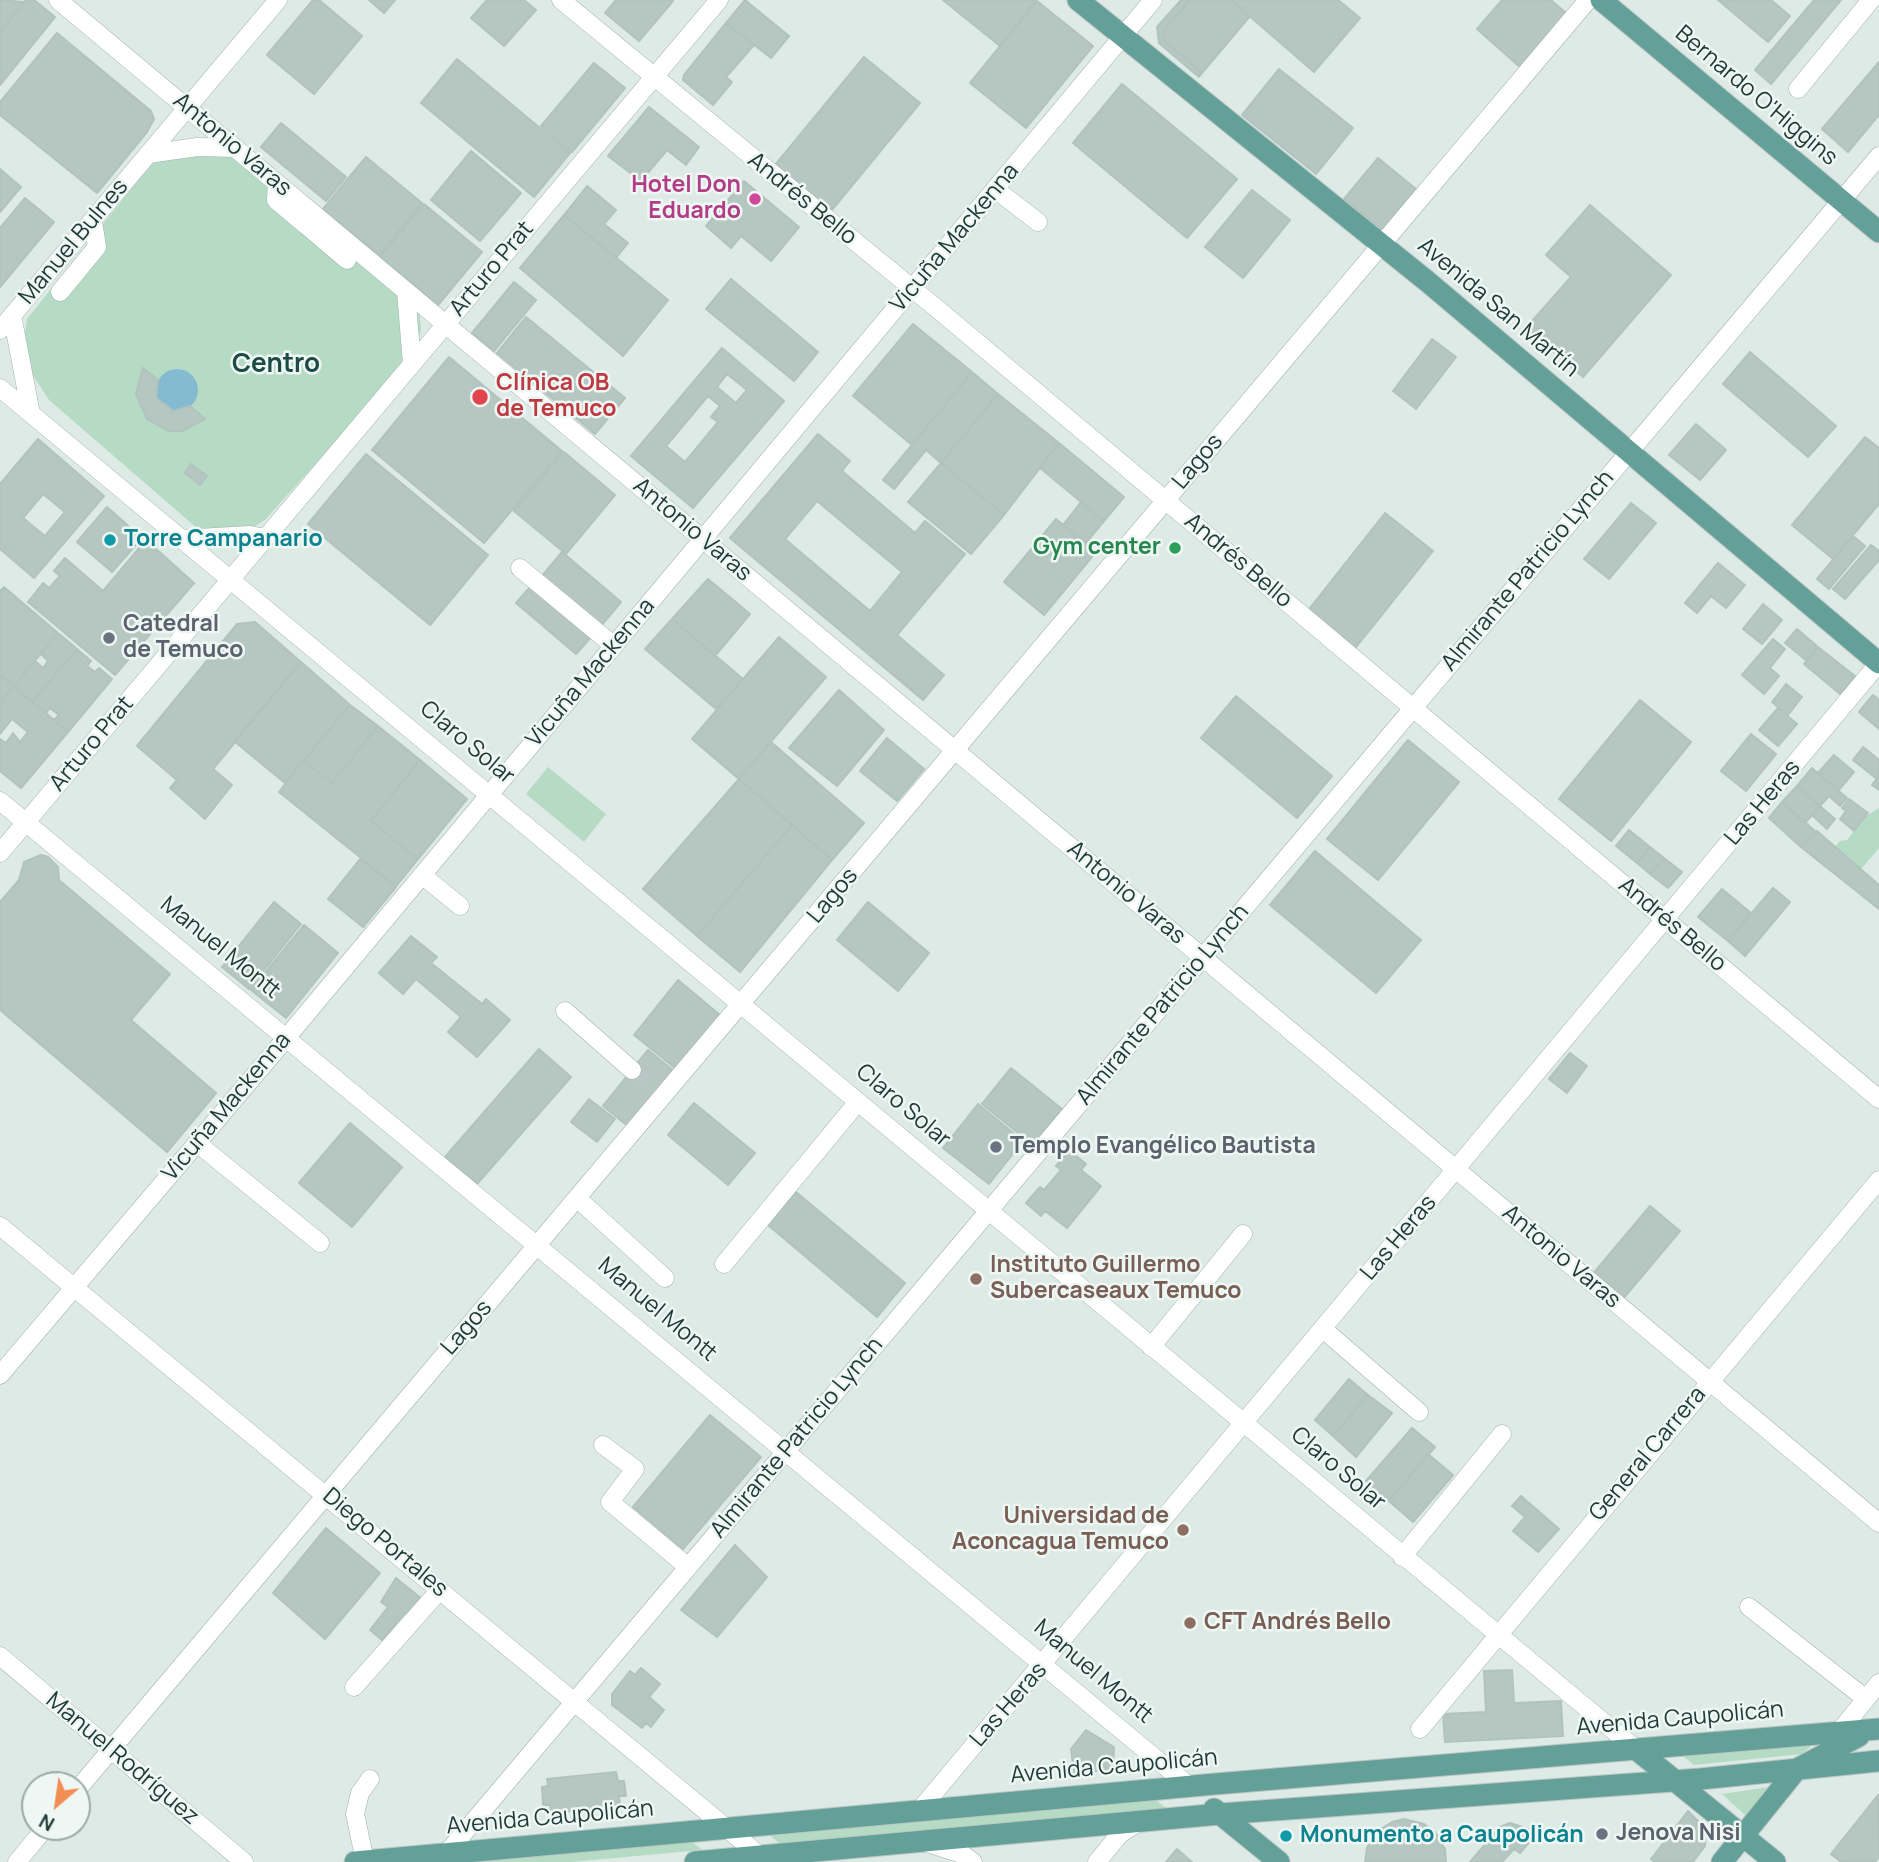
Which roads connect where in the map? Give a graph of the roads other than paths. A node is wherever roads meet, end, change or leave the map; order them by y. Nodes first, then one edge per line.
1 (58, 0) edge
2 (278, 0) edge
3 (561, 0) edge
4 (719, 0) edge
5 (1078, 0) edge
6 (1153, 0) edge
7 (1588, 0) edge
8 (1601, 0) edge
9 (1871, 0) edge
10 (1123, 36) junction
11 (653, 78) junction
12 (1798, 89) dead end
13 (187, 108) junction
14 (236, 148) junction
15 (148, 154) junction
16 (1879, 156) edge
17 (995, 189) junction
18 (1840, 201) junction
19 (93, 221) junction
20 (1038, 222) dead end
21 (316, 224) junction
22 (1879, 232) edge
23 (1381, 245) junction
24 (347, 260) dead end
25 (912, 289) junction
26 (406, 291) junction
27 (60, 292) dead end
28 (12, 315) junction
29 (446, 324) junction
30 (0, 330) edge
31 (412, 364) junction
32 (0, 388) edge
33 (31, 414) junction
34 (1629, 452) junction
35 (1166, 501) junction
36 (265, 538) junction
37 (181, 539) junction
38 (703, 539) junction
39 (520, 568) dead end
40 (230, 580) junction
41 (614, 646) junction
42 (1879, 663) edge
43 (1413, 708) junction
44 (956, 750) junction
45 (489, 796) junction
46 (0, 801) edge
47 (26, 822) junction
48 (0, 853) edge
49 (422, 875) junction
50 (460, 906) dead end
51 (1665, 920) junction
52 (1203, 957) junction
53 (741, 1005) junction
54 (565, 1011) dead end
55 (287, 1037) junction
56 (632, 1070) tunnel mouth
57 (1879, 1099) edge
58 (858, 1103) junction
59 (197, 1143) junction
60 (1457, 1170) junction
61 (1879, 1180) edge
62 (578, 1199) junction
63 (988, 1212) junction
64 (0, 1226) edge
65 (1243, 1234) dead end
66 (320, 1243) dead end
67 (538, 1246) junction
68 (724, 1264) dead end
69 (665, 1278) dead end
70 (74, 1287) junction
71 (1323, 1329) junction
72 (1151, 1347) junction
73 (0, 1375) edge
74 (1709, 1381) junction
75 (1419, 1412) dead end
76 (1244, 1425) junction
77 (1502, 1434) dead end
78 (603, 1445) dead end
79 (786, 1451) junction
80 (325, 1493) junction
81 (1879, 1523) edge
82 (1402, 1557) junction
83 (688, 1567) junction
84 (440, 1590) junction
85 (1749, 1607) dead end
86 (1496, 1635) junction
87 (0, 1656) edge
88 (1043, 1665) junction
89 (1879, 1683) edge
90 (354, 1687) dead end
91 (1866, 1699) junction
92 (575, 1702) junction
93 (1420, 1729) dead end
94 (1879, 1729) edge
95 (1839, 1732) junction
96 (110, 1749) junction
97 (1637, 1750) junction
98 (1879, 1761) edge
99 (1797, 1769) junction
100 (91, 1773) edge
101 (370, 1779) dead end
102 (1675, 1780) junction
103 (1189, 1786) junction
104 (918, 1812) junction
105 (1220, 1814) junction
106 (1142, 1821) junction
107 (727, 1829) junction
108 (1743, 1836) junction
109 (34, 1841) edge
110 (916, 1842) junction
111 (446, 1854) junction
112 (866, 1854) edge
113 (764, 1859) edge
114 (365, 1861) edge
115 (17, 1862) edge
116 (244, 1862) edge
117 (355, 1862) edge
118 (695, 1862) edge
119 (973, 1862) edge
120 (1097, 1862) edge
121 (1279, 1862) edge
122 (1722, 1862) edge
123 (1775, 1862) edge

1 - 13 street, Antonio Varas
2 - 13 street, Manuel Bulnes
3 - 11 street, Andrés Bello
4 - 11 street, Arturo Prat
5 - 10 main road, Avenida San Martín
6 - 10 street, Vicuña Mackenna
7 - 23 street, Lagos
8 - 18 main road, Bernardo O'Higgins
9 - 12 street
10 - 17 street, Vicuña Mackenna
10 - 23 main road, Avenida San Martín
11 - 25 street, Andrés Bello
11 - 29 street, Arturo Prat
13 - 14 street, Antonio Varas
13 - 15 street, Manuel Bulnes
14 - 15 street
14 - 21 street, Antonio Varas
15 - 19 street, Manuel Bulnes
16 - 18 street, Almirante Patricio Lynch
17 - 20 street
17 - 25 street, Vicuña Mackenna
18 - 22 main road, Bernardo O'Higgins
18 - 34 street, Almirante Patricio Lynch
19 - 27 street
19 - 28 street, Manuel Bulnes
21 - 24 street
21 - 26 street, Antonio Varas
23 - 34 main road, Avenida San Martín
23 - 35 street, Lagos
25 - 35 street, Andrés Bello
25 - 38 street, Vicuña Mackenna
26 - 29 street, Antonio Varas
26 - 31 street
28 - 30 street, Manuel Bulnes
28 - 33 street
29 - 31 street, Arturo Prat
29 - 38 street, Antonio Varas
31 - 36 street, Arturo Prat
32 - 33 street, Claro Solar
33 - 37 street, Claro Solar
34 - 42 main road, Avenida San Martín
34 - 43 street, Almirante Patricio Lynch
35 - 43 street, Andrés Bello
35 - 44 street, Lagos
36 - 37 street
36 - 40 street, Arturo Prat
37 - 40 street, Claro Solar
38 - 41 street, Vicuña Mackenna
38 - 44 street, Antonio Varas
39 - 41 street
40 - 45 street, Claro Solar
40 - 47 street, Arturo Prat
41 - 45 street, Vicuña Mackenna
42 - 51 street, Las Heras
43 - 51 street, Andrés Bello
43 - 52 street, Almirante Patricio Lynch
44 - 52 street, Antonio Varas
44 - 53 street, Lagos
45 - 49 street, Vicuña Mackenna
45 - 53 street, Claro Solar
46 - 47 street, Manuel Montt
47 - 48 street, Arturo Prat
47 - 55 street, Manuel Montt
49 - 50 street
49 - 55 street, Vicuña Mackenna
51 - 57 street, Andrés Bello
51 - 60 street, Las Heras
52 - 60 street, Antonio Varas
52 - 63 street, Almirante Patricio Lynch
53 - 58 street, Claro Solar
53 - 62 street, Lagos
54 - 56 street
55 - 59 street, Vicuña Mackenna
55 - 67 street, Manuel Montt
58 - 63 street, Claro Solar
58 - 68 street
59 - 66 street
59 - 70 street, Vicuña Mackenna
60 - 71 street, Las Heras
60 - 74 street, Antonio Varas
61 - 74 street, General Carrera
62 - 67 street, Lagos
62 - 69 street
63 - 72 street, Claro Solar
63 - 79 street, Almirante Patricio Lynch
64 - 70 street, Diego Portales
65 - 72 street
67 - 79 street, Manuel Montt
67 - 80 street, Lagos
70 - 73 street, Vicuña Mackenna
70 - 80 street, Diego Portales
71 - 75 street
71 - 76 street, Las Heras
72 - 76 street, Claro Solar
74 - 81 street, Antonio Varas
74 - 86 street, General Carrera
76 - 82 street, Claro Solar
76 - 88 street, Las Heras
77 - 82 street
78 - 83 street
79 - 83 street, Almirante Patricio Lynch
79 - 88 street, Manuel Montt
80 - 84 street, Diego Portales
80 - 96 street, Lagos
82 - 86 street, Claro Solar
83 - 92 street, Almirante Patricio Lynch
84 - 90 street
84 - 92 street, Diego Portales
85 - 91 street
86 - 93 street, General Carrera
86 - 97 street, Claro Solar
87 - 96 street, Manuel Rodríguez
88 - 103 street, Manuel Montt
88 - 104 street, Las Heras
89 - 91 street
91 - 95 street
92 - 107 street, Diego Portales
92 - 111 street, Almirante Patricio Lynch
94 - 95 main road, Avenida Caupolicán
94 - 99 main road
95 - 97 main road, Avenida Caupolicán
96 - 100 street, Lagos
96 - 116 street, Manuel Rodríguez
97 - 102 main road, Claro Solar
97 - 103 main road, Avenida Caupolicán
98 - 99 main road
99 - 102 main road
99 - 108 main road
101 - 114 street
102 - 105 main road
102 - 108 main road, Claro Solar
103 - 104 main road, Avenida Caupolicán
103 - 105 main road, Manuel Montt
104 - 107 main road, Avenida Caupolicán
105 - 106 main road
105 - 121 main road, Manuel Montt
106 - 110 main road
106 - 120 street
107 - 111 main road, Avenida Caupolicán
107 - 113 street, Diego Portales
108 - 122 main road
108 - 123 main road, Claro Solar
109 - 115 street
110 - 112 main road
110 - 119 street
111 - 114 main road, Avenida Caupolicán
112 - 113 main road
113 - 118 main road
114 - 117 main road, Avenida Caupolicán

